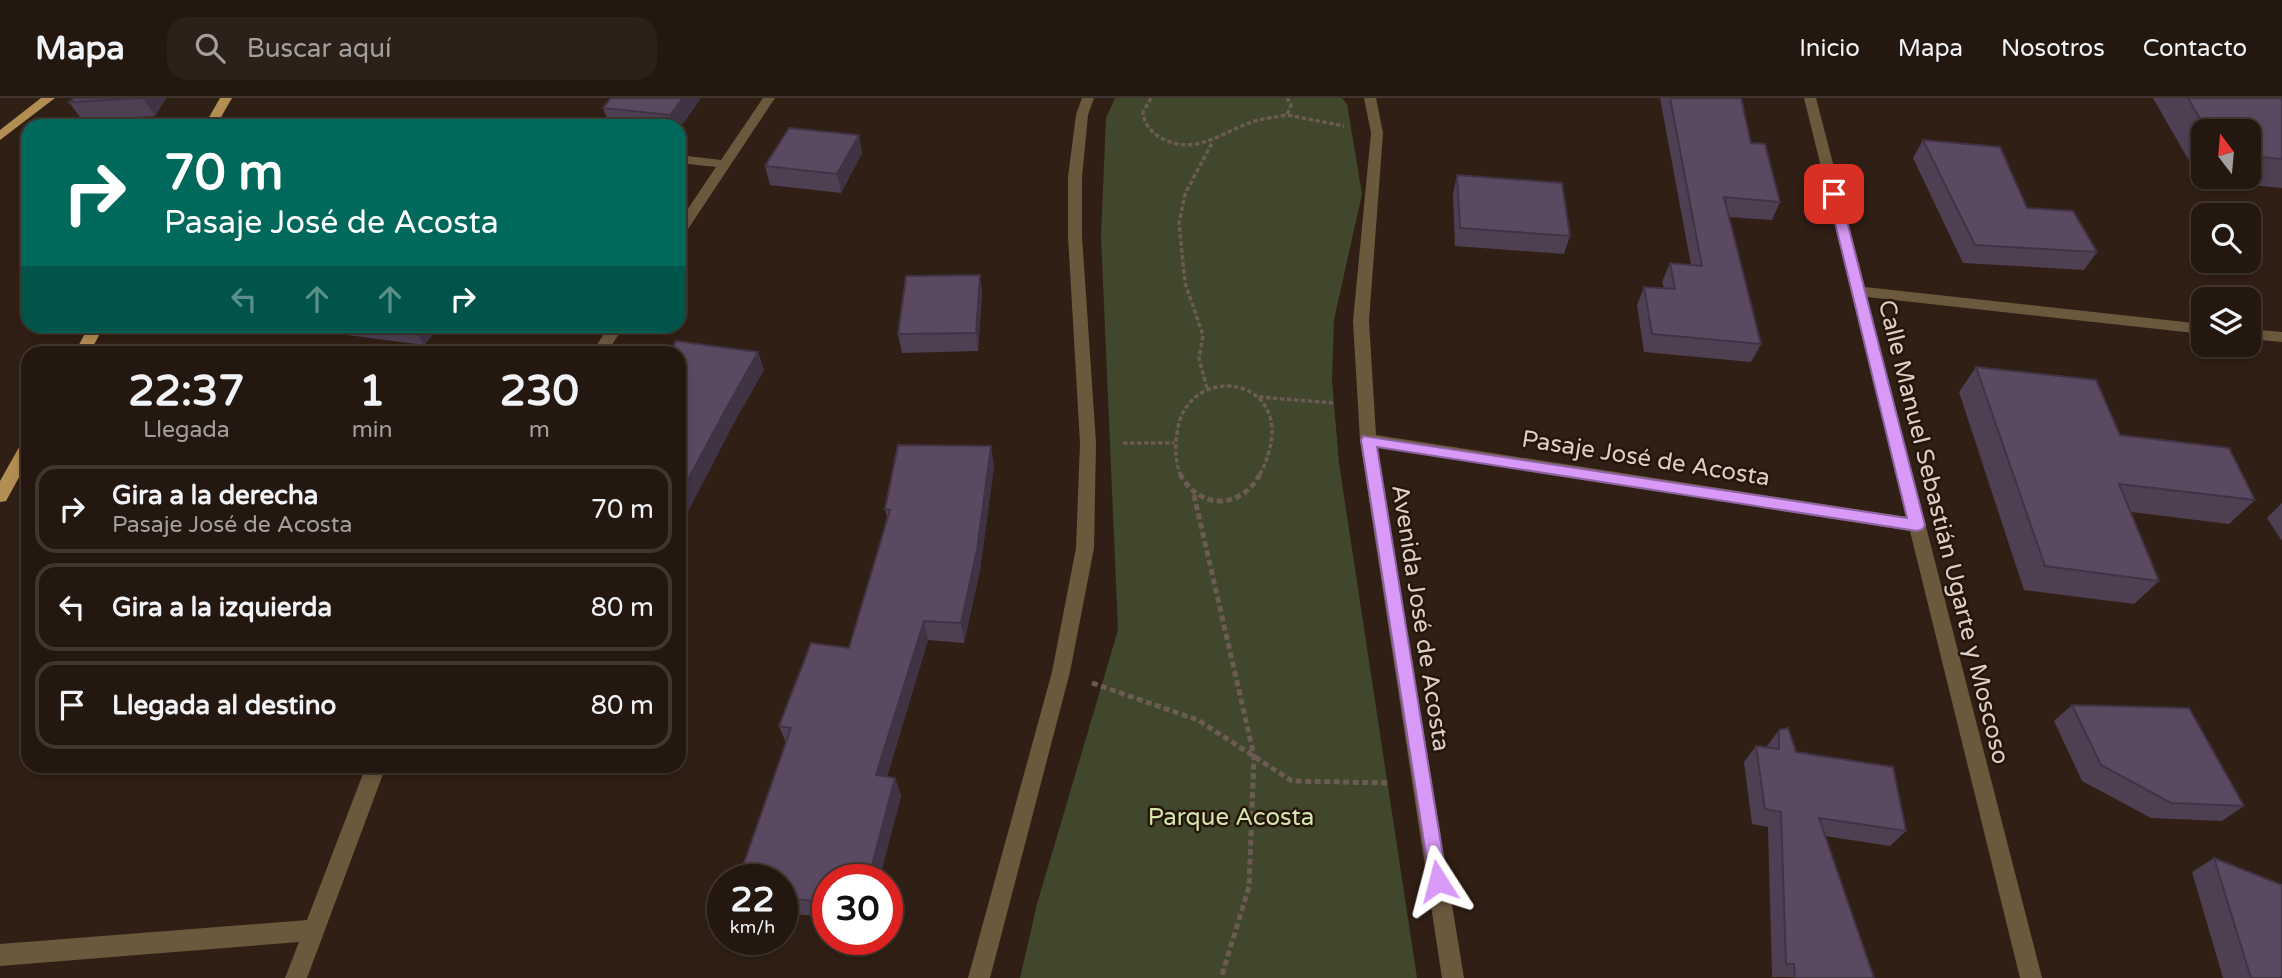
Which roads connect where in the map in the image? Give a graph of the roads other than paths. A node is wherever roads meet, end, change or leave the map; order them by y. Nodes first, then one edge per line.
1 (49, 98) edge
2 (226, 98) edge
3 (769, 98) edge
4 (1096, 98) edge
5 (1370, 98) edge
6 (1810, 98) edge
7 (1085, 107) edge
8 (22, 119) edge
9 (214, 119) edge
10 (21, 120) edge
11 (0, 136) edge
12 (686, 160) edge
13 (724, 164) junction
14 (686, 221) edge
15 (1858, 291) junction
16 (2191, 328) edge
17 (2261, 335) edge
18 (2282, 337) edge
19 (1368, 440) junction
20 (21, 458) edge
21 (0, 496) edge
22 (1917, 525) junction
23 (373, 773) edge
24 (312, 930) junction
25 (0, 955) edge
26 (296, 978) edge
27 (979, 978) edge
28 (1454, 978) edge
29 (2031, 978) edge

1 - 8 main road
2 - 9 main road
3 - 13 street
4 - 7 street
5 - 19 street, Avenida José de Acosta
6 - 15 street, Calle Manuel Sebastián Ugarte y Moscoso
7 - 27 street
10 - 11 main road
12 - 13 street
13 - 14 street
15 - 16 street
15 - 22 street, Calle Manuel Sebastián Ugarte y Moscoso
17 - 18 street
19 - 22 street, Pasaje José de Acosta
19 - 28 street, Avenida José de Acosta
20 - 21 main road
22 - 29 street, Calle Manuel Sebastián Ugarte y Moscoso
23 - 24 street
24 - 25 street
24 - 26 street

